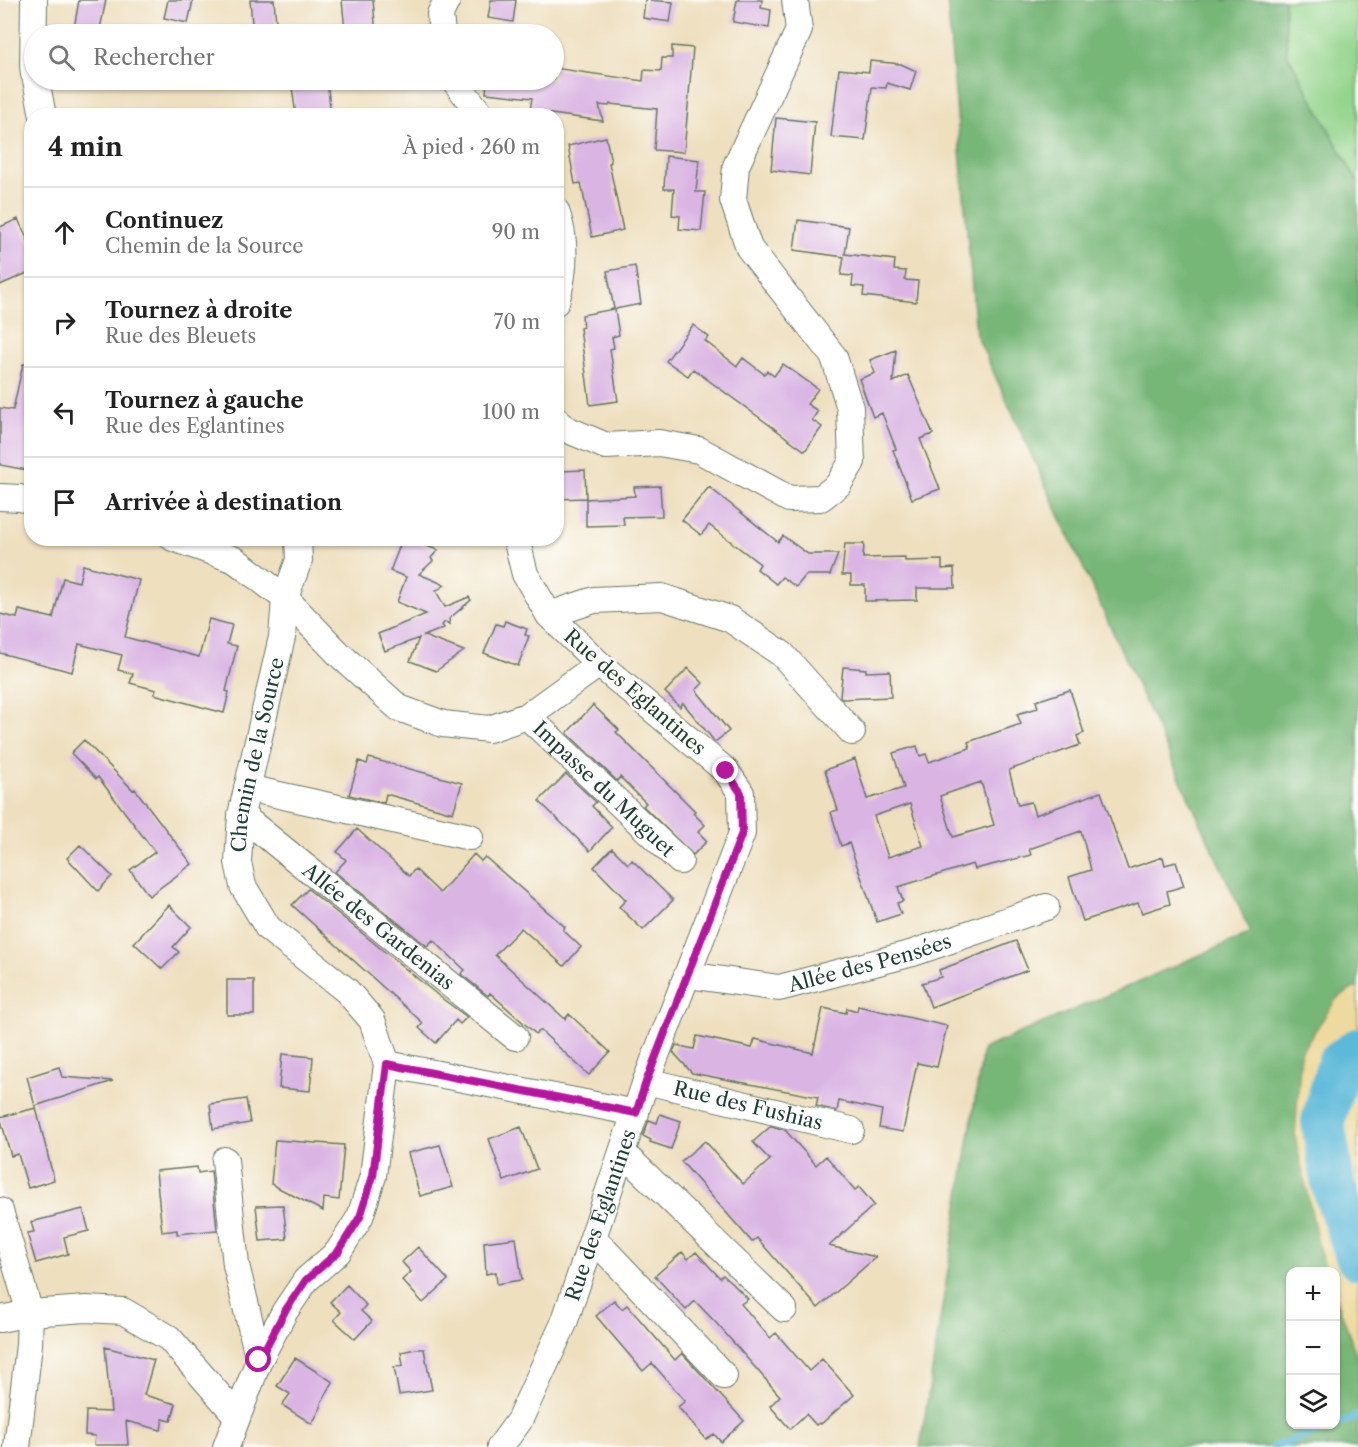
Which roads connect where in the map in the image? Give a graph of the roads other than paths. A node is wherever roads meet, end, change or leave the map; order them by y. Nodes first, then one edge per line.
1 (34, 0) edge
2 (447, 0) edge
3 (795, 0) edge
4 (34, 24) edge
5 (441, 24) edge
6 (38, 90) edge
7 (462, 90) edge
8 (41, 108) edge
9 (476, 108) edge
10 (564, 427) edge
11 (0, 497) edge
12 (24, 499) edge
13 (196, 546) edge
14 (298, 546) edge
15 (518, 546) edge
16 (285, 598) junction
17 (549, 615) junction
18 (599, 663) junction
19 (527, 716) junction
20 (852, 732) dead end
21 (247, 788) junction
22 (242, 815) junction
23 (470, 837) dead end
24 (680, 861) dead end
25 (1046, 907) dead end
26 (688, 975) junction
27 (515, 1037) dead end
28 (387, 1064) junction
29 (646, 1082) junction
30 (636, 1113) junction
31 (851, 1130) dead end
32 (623, 1152) junction
33 (225, 1160) dead end
34 (0, 1211) edge
35 (594, 1239) junction
36 (784, 1309) dead end
37 (30, 1313) junction
38 (0, 1319) edge
39 (259, 1360) junction
40 (724, 1376) dead end
41 (237, 1416) junction
42 (17, 1447) edge
43 (226, 1447) edge
44 (500, 1447) edge

1 - 4 street
2 - 5 street
3 - 10 street
6 - 8 street
7 - 9 street
11 - 12 street
13 - 16 street
14 - 16 street, Chemin de la Source
15 - 17 street, Rue des Eglantines
16 - 19 street
16 - 21 street, Chemin de la Source
17 - 18 street, Rue des Eglantines
17 - 20 street
18 - 19 street
18 - 26 street, Rue des Eglantines
19 - 24 street, Impasse du Muguet
21 - 22 street, Chemin de la Source
21 - 23 street
22 - 27 street, Allée des Gardenias
22 - 28 street, Chemin de la Source
25 - 26 street, Allée des Pensées
26 - 29 street, Rue des Eglantines
28 - 30 street
28 - 39 street, Chemin de la Source
29 - 30 street, Rue des Eglantines
29 - 31 street, Rue des Fushias
30 - 32 street, Rue des Eglantines
32 - 35 street, Rue des Eglantines
32 - 36 street
33 - 39 street
34 - 37 street
35 - 40 street
35 - 44 street, Rue des Eglantines
37 - 38 street
37 - 41 street
37 - 42 street
39 - 41 street, Chemin de la Source
41 - 43 street, Chemin de la Source

